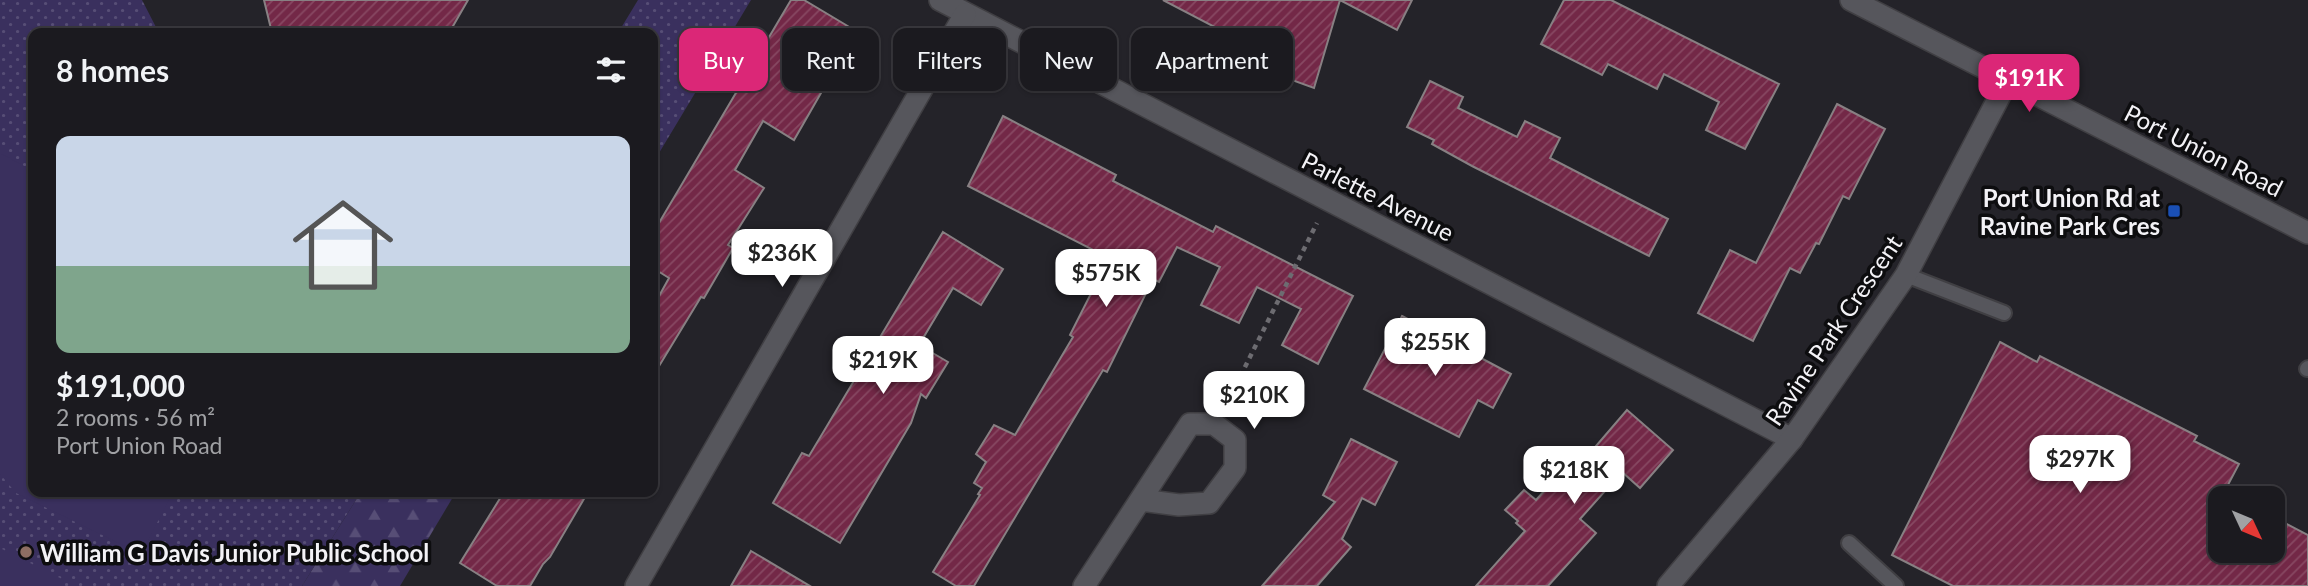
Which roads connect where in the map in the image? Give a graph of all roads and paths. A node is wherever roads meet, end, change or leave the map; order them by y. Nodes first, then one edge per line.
1 (940, 0) edge
2 (1852, 0) edge
3 (965, 14) junction
4 (2008, 80) junction
5 (1328, 200) junction
6 (2308, 233) edge
7 (1906, 275) junction
8 (2004, 313) dead end
9 (1214, 424) junction
10 (1793, 439) junction
11 (1140, 500) junction
12 (1849, 543) dead end
13 (636, 586) edge
14 (1084, 586) edge
15 (1668, 586) edge
16 (1896, 586) edge

1 - 3 street, Parlette Avenue
2 - 4 street, Port Union Road
3 - 5 street, Parlette Avenue
3 - 13 street
4 - 6 street, Port Union Road
4 - 7 street, Ravine Park Crescent
5 - 9 path
5 - 10 street, Parlette Avenue
7 - 8 lane
7 - 10 street, Ravine Park Crescent
9 - 11 street
9 - 11 street
10 - 15 street, Ravine Park Crescent
11 - 14 street
12 - 16 lane

